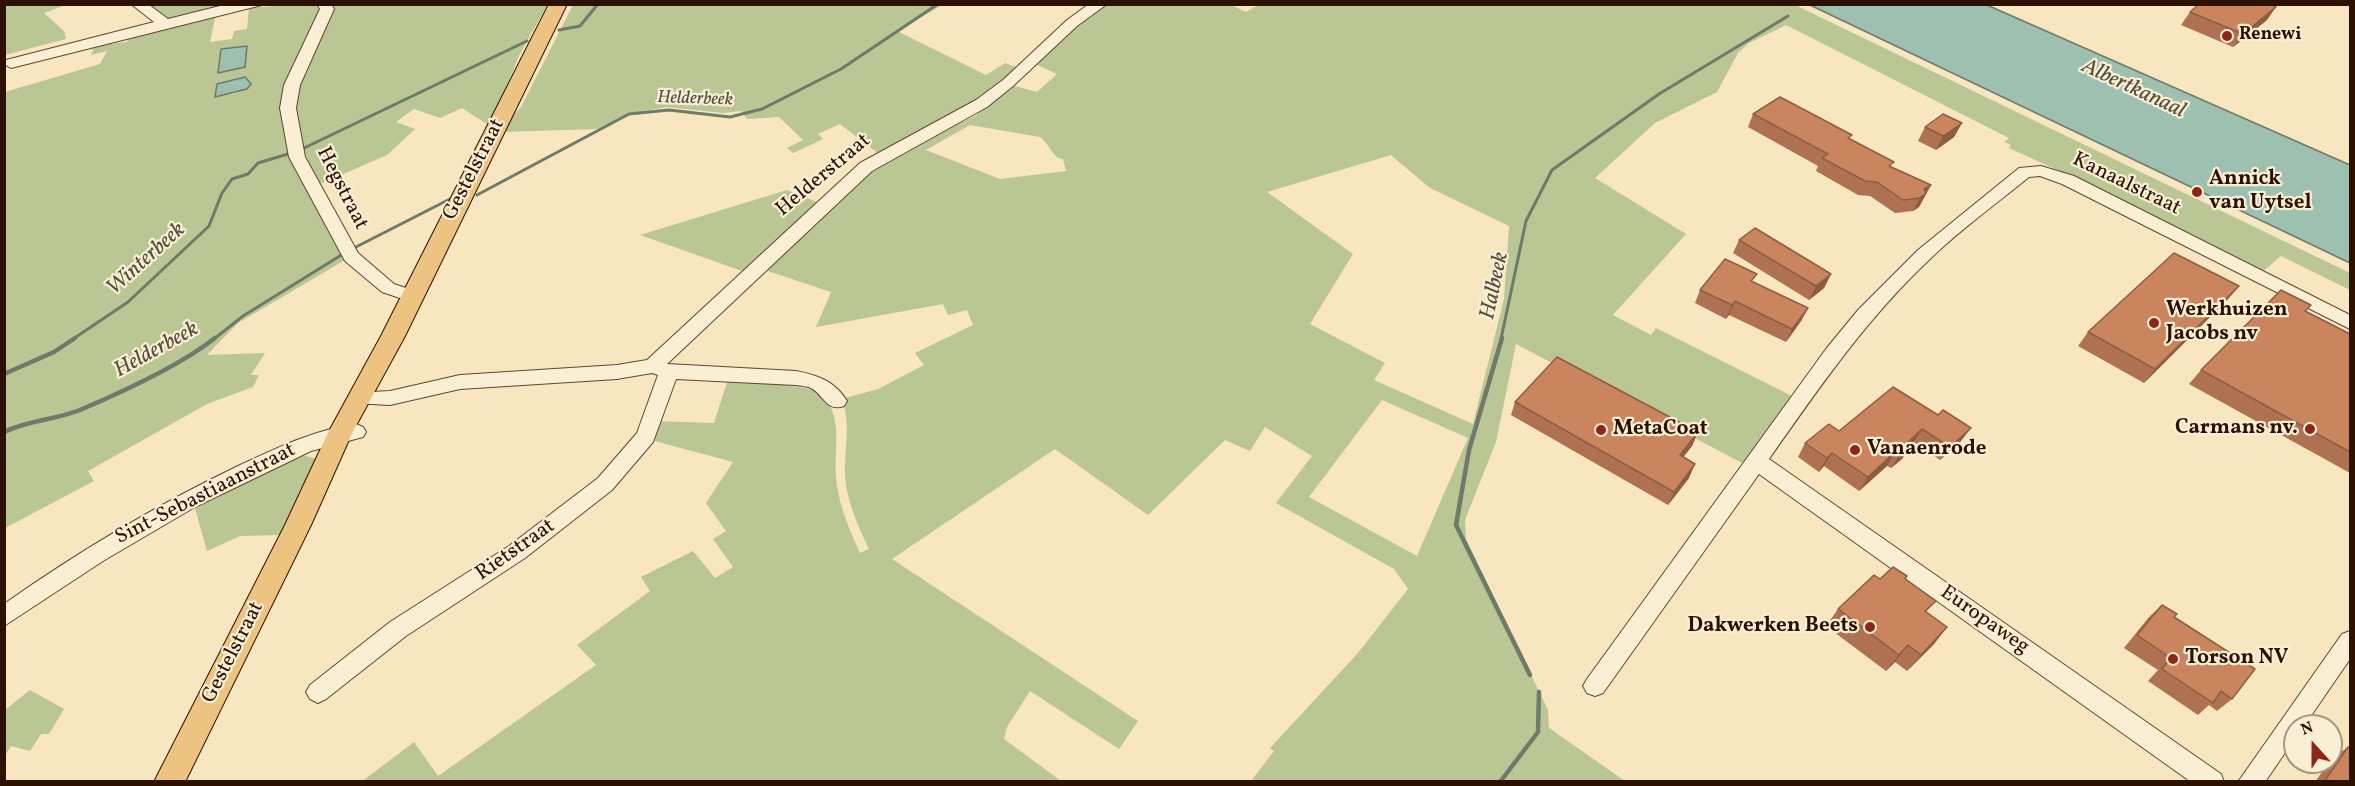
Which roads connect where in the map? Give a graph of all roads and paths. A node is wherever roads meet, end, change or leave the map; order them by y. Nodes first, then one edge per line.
1 (138, 4) edge
2 (259, 4) edge
3 (324, 4) edge
4 (558, 4) edge
5 (1100, 4) edge
6 (165, 23) junction
7 (11, 63) dead end
8 (412, 296) junction
9 (2350, 323) edge
10 (661, 369) junction
11 (366, 398) junction
12 (837, 401) dead end
13 (348, 433) junction
14 (1756, 461) junction
15 (4, 617) edge
16 (2350, 641) edge
17 (1595, 686) dead end
18 (318, 692) dead end
19 (169, 782) edge
20 (2212, 782) edge
21 (2250, 782) edge

1 - 6 street
2 - 6 street
3 - 8 street, Hegstraat
4 - 8 main road, Gestelstraat
5 - 10 street, Helderstraat
6 - 7 street
8 - 11 main road, Gestelstraat
9 - 14 street, Kanaalstraat
10 - 11 street
10 - 12 street
10 - 18 street, Rietstraat
11 - 13 main road, Gestelstraat
13 - 15 street, Sint-Sebastiaanstraat
13 - 19 main road, Gestelstraat
14 - 17 street
14 - 20 street, Europaweg
16 - 21 street

